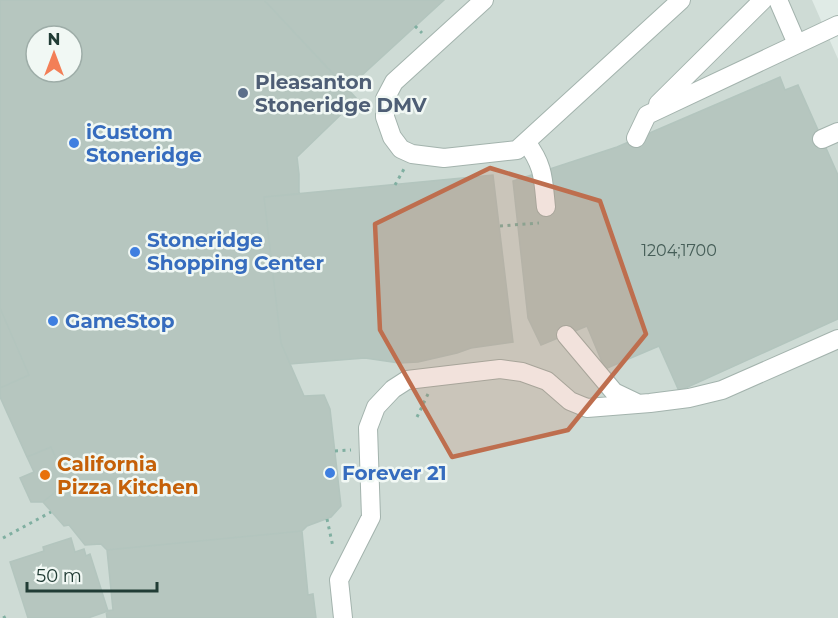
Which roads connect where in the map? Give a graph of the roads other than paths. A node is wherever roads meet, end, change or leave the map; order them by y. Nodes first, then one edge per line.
1 (484, 0) edge
2 (681, 0) edge
3 (763, 0) edge
4 (778, 0) edge
5 (838, 25) edge
6 (797, 44) junction
7 (647, 115) junction
8 (636, 138) dead end
9 (526, 142) junction
10 (546, 215) road end
11 (566, 335) dead end
12 (838, 339) edge
13 (639, 404) junction
14 (343, 618) edge

1 - 9 lane
2 - 9 lane
3 - 7 lane
4 - 6 lane
5 - 6 lane
6 - 7 lane
7 - 8 lane
9 - 10 lane
11 - 13 lane
12 - 13 lane
13 - 14 lane

